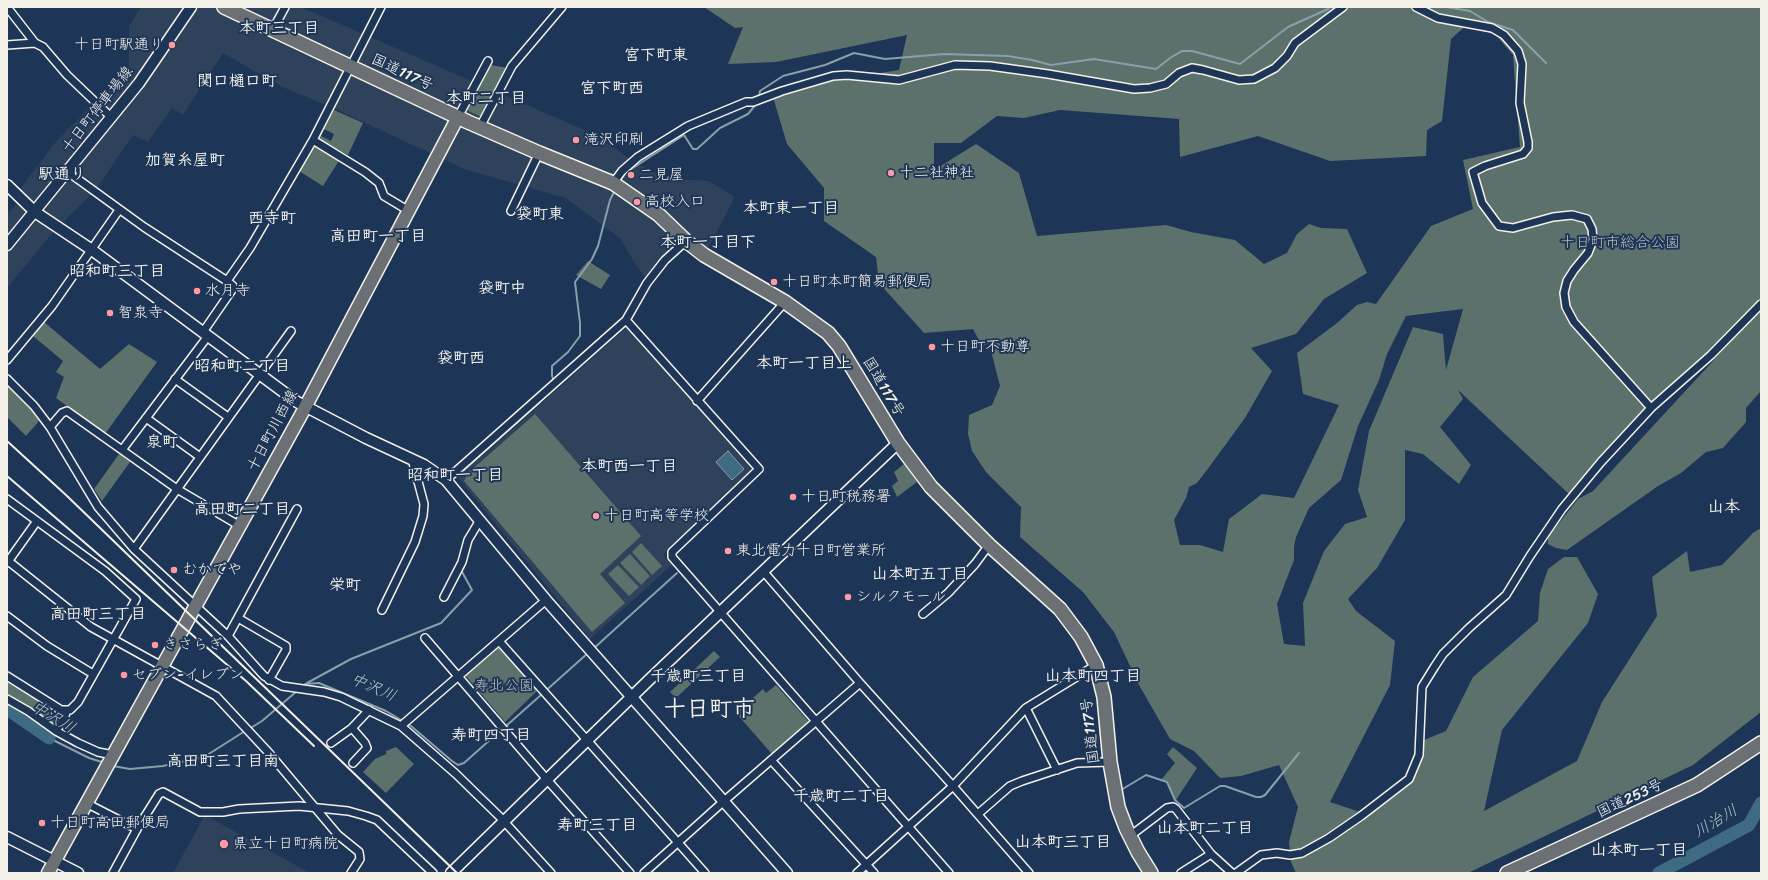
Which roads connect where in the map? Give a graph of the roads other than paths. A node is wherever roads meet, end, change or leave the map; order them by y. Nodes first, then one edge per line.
1 (7, 7) edge
2 (191, 7) edge
3 (224, 7) edge
4 (285, 7) edge
5 (381, 7) edge
6 (562, 7) edge
7 (1343, 7) edge
8 (1416, 7) edge
9 (272, 31) junction
10 (35, 43) junction
11 (7, 45) edge
12 (488, 61) dead end
13 (350, 67) junction
14 (458, 117) junction
15 (112, 118) junction
16 (480, 127) junction
17 (313, 140) junction
18 (540, 153) junction
19 (68, 172) junction
20 (612, 182) junction
21 (7, 185) edge
22 (119, 210) junction
23 (409, 211) junction
24 (511, 211) dead end
25 (35, 212) junction
26 (686, 241) junction
27 (7, 244) edge
28 (92, 250) junction
29 (227, 281) junction
30 (784, 302) junction
31 (1761, 304) edge
32 (626, 320) junction
33 (291, 331) dead end
34 (206, 334) junction
35 (7, 360) edge
36 (260, 373) junction
37 (7, 379) edge
38 (176, 379) junction
39 (697, 401) junction
40 (305, 407) junction
41 (1651, 408) junction
42 (228, 417) junction
43 (146, 418) junction
44 (50, 427) junction
45 (898, 443) junction
46 (122, 450) junction
47 (200, 457) junction
48 (412, 459) junction
49 (446, 480) junction
50 (177, 489) junction
51 (7, 498) edge
52 (297, 509) dead end
53 (480, 520) junction
54 (37, 521) junction
55 (240, 526) junction
56 (989, 545) junction
57 (134, 549) junction
58 (7, 561) edge
59 (763, 571) junction
60 (444, 597) dead end
61 (546, 600) junction
62 (196, 606) junction
63 (382, 610) dead end
64 (721, 613) junction
65 (923, 614) dead end
66 (7, 616) edge
67 (238, 618) junction
68 (228, 636) junction
69 (425, 638) dead end
70 (113, 639) junction
71 (499, 641) junction
72 (1096, 665) junction
73 (163, 667) junction
74 (93, 674) junction
75 (7, 676) edge
76 (458, 677) junction
77 (269, 680) junction
78 (860, 683) junction
79 (632, 697) junction
80 (7, 699) edge
81 (1026, 708) junction
82 (67, 710) junction
83 (368, 710) junction
84 (816, 721) junction
85 (400, 726) junction
86 (352, 728) junction
87 (56, 731) junction
88 (588, 741) junction
89 (331, 743) dead end
90 (1761, 743) edge
91 (113, 756) junction
92 (771, 760) junction
93 (1110, 762) junction
94 (353, 763) dead end
95 (1057, 770) junction
96 (547, 780) junction
97 (953, 786) junction
98 (724, 801) junction
99 (86, 803) junction
100 (314, 806) junction
101 (978, 814) junction
102 (504, 821) junction
103 (908, 826) junction
104 (137, 829) junction
105 (1130, 836) junction
106 (7, 837) edge
107 (678, 842) junction
108 (1211, 854) junction
109 (55, 861) junction
110 (866, 864) junction
111 (48, 873) edge
112 (78, 873) edge
113 (113, 873) edge
114 (351, 873) edge
115 (434, 873) edge
116 (450, 873) edge
117 (551, 873) edge
118 (630, 873) edge
119 (644, 873) edge
120 (705, 873) edge
121 (787, 873) edge
122 (857, 873) edge
123 (874, 873) edge
124 (949, 873) edge
125 (1029, 873) edge
126 (1152, 873) edge
127 (1180, 873) edge
128 (1232, 873) edge
129 (1236, 873) edge
130 (1507, 873) edge

1 - 10 street
2 - 15 street, 十日町停車場線
3 - 9 highway, 国道117号
4 - 9 street
5 - 13 street
6 - 16 street
7 - 20 street
8 - 41 street
9 - 13 highway, 国道117号
10 - 11 street
10 - 15 street
12 - 14 street
13 - 14 highway, 国道117号
13 - 17 street
14 - 16 highway, 国道117号
14 - 23 main road, 十日町川西線
15 - 19 street, 十日町停車場線
16 - 18 highway, 国道117号
17 - 23 street
17 - 29 street
18 - 20 highway, 国道117号
18 - 24 street
19 - 22 street
19 - 25 street, 十日町停車場線
20 - 26 highway, 国道117号
21 - 25 street
22 - 28 street
22 - 29 street
23 - 40 main road, 十日町川西線
25 - 27 street, 十日町停車場線
25 - 28 street
26 - 30 highway, 国道117号
26 - 32 street
28 - 34 street
28 - 35 street
29 - 34 street
30 - 39 street
30 - 45 highway, 国道117号
31 - 41 street
32 - 39 street
32 - 49 street
33 - 36 street
34 - 36 street
34 - 38 street
36 - 40 street
36 - 42 street
37 - 44 street
38 - 42 street
38 - 43 street
39 - 64 street
40 - 48 street
40 - 55 main road, 十日町川西線
41 - 129 street
42 - 47 street
43 - 46 street
43 - 47 street
44 - 46 street
44 - 57 street
45 - 56 highway, 国道117号
45 - 59 street
46 - 50 street
47 - 50 street
48 - 49 street
48 - 63 street
49 - 53 street
50 - 55 street
50 - 57 street
51 - 54 street
52 - 67 street
53 - 60 street
53 - 61 street
54 - 58 street
54 - 70 street
55 - 62 main road, 十日町川西線
56 - 65 street
56 - 72 highway, 国道117号
57 - 62 street
58 - 70 street
59 - 64 street
59 - 78 street
61 - 71 street
61 - 79 street
62 - 68 street
62 - 73 main road, 十日町川西線
64 - 79 street
64 - 84 street
66 - 74 street
67 - 68 street
67 - 77 street
68 - 77 street
69 - 76 street
70 - 73 street
70 - 74 street
71 - 76 street
71 - 88 street
72 - 81 street
72 - 93 highway, 国道117号
73 - 91 main road, 十日町川西線
73 - 100 street
74 - 82 street
75 - 82 street
76 - 85 street
76 - 96 street
77 - 83 street
78 - 84 street
78 - 97 street
79 - 88 street
79 - 98 street
80 - 87 street
81 - 95 street
81 - 97 street
82 - 87 street
83 - 85 street
83 - 86 street
84 - 92 street
84 - 103 street
85 - 102 street
86 - 89 street
86 - 94 street
87 - 91 street
88 - 96 street
88 - 107 street
90 - 130 highway, 国道253号
91 - 99 main road, 十日町川西線
92 - 98 street
92 - 110 street
93 - 95 street
93 - 105 highway, 国道117号
95 - 101 street
96 - 102 street
96 - 118 street
97 - 101 street
97 - 103 street
98 - 107 street
98 - 121 street
99 - 104 street
99 - 109 main road
100 - 104 street
100 - 114 street
100 - 115 street
101 - 125 street
102 - 116 street
102 - 117 street
103 - 110 street
103 - 124 street
104 - 113 street
105 - 108 street
105 - 126 highway, 国道117号
106 - 109 street
107 - 119 street
107 - 120 street
108 - 127 street
108 - 128 street
109 - 111 main road
109 - 112 street
110 - 122 street
110 - 123 street

